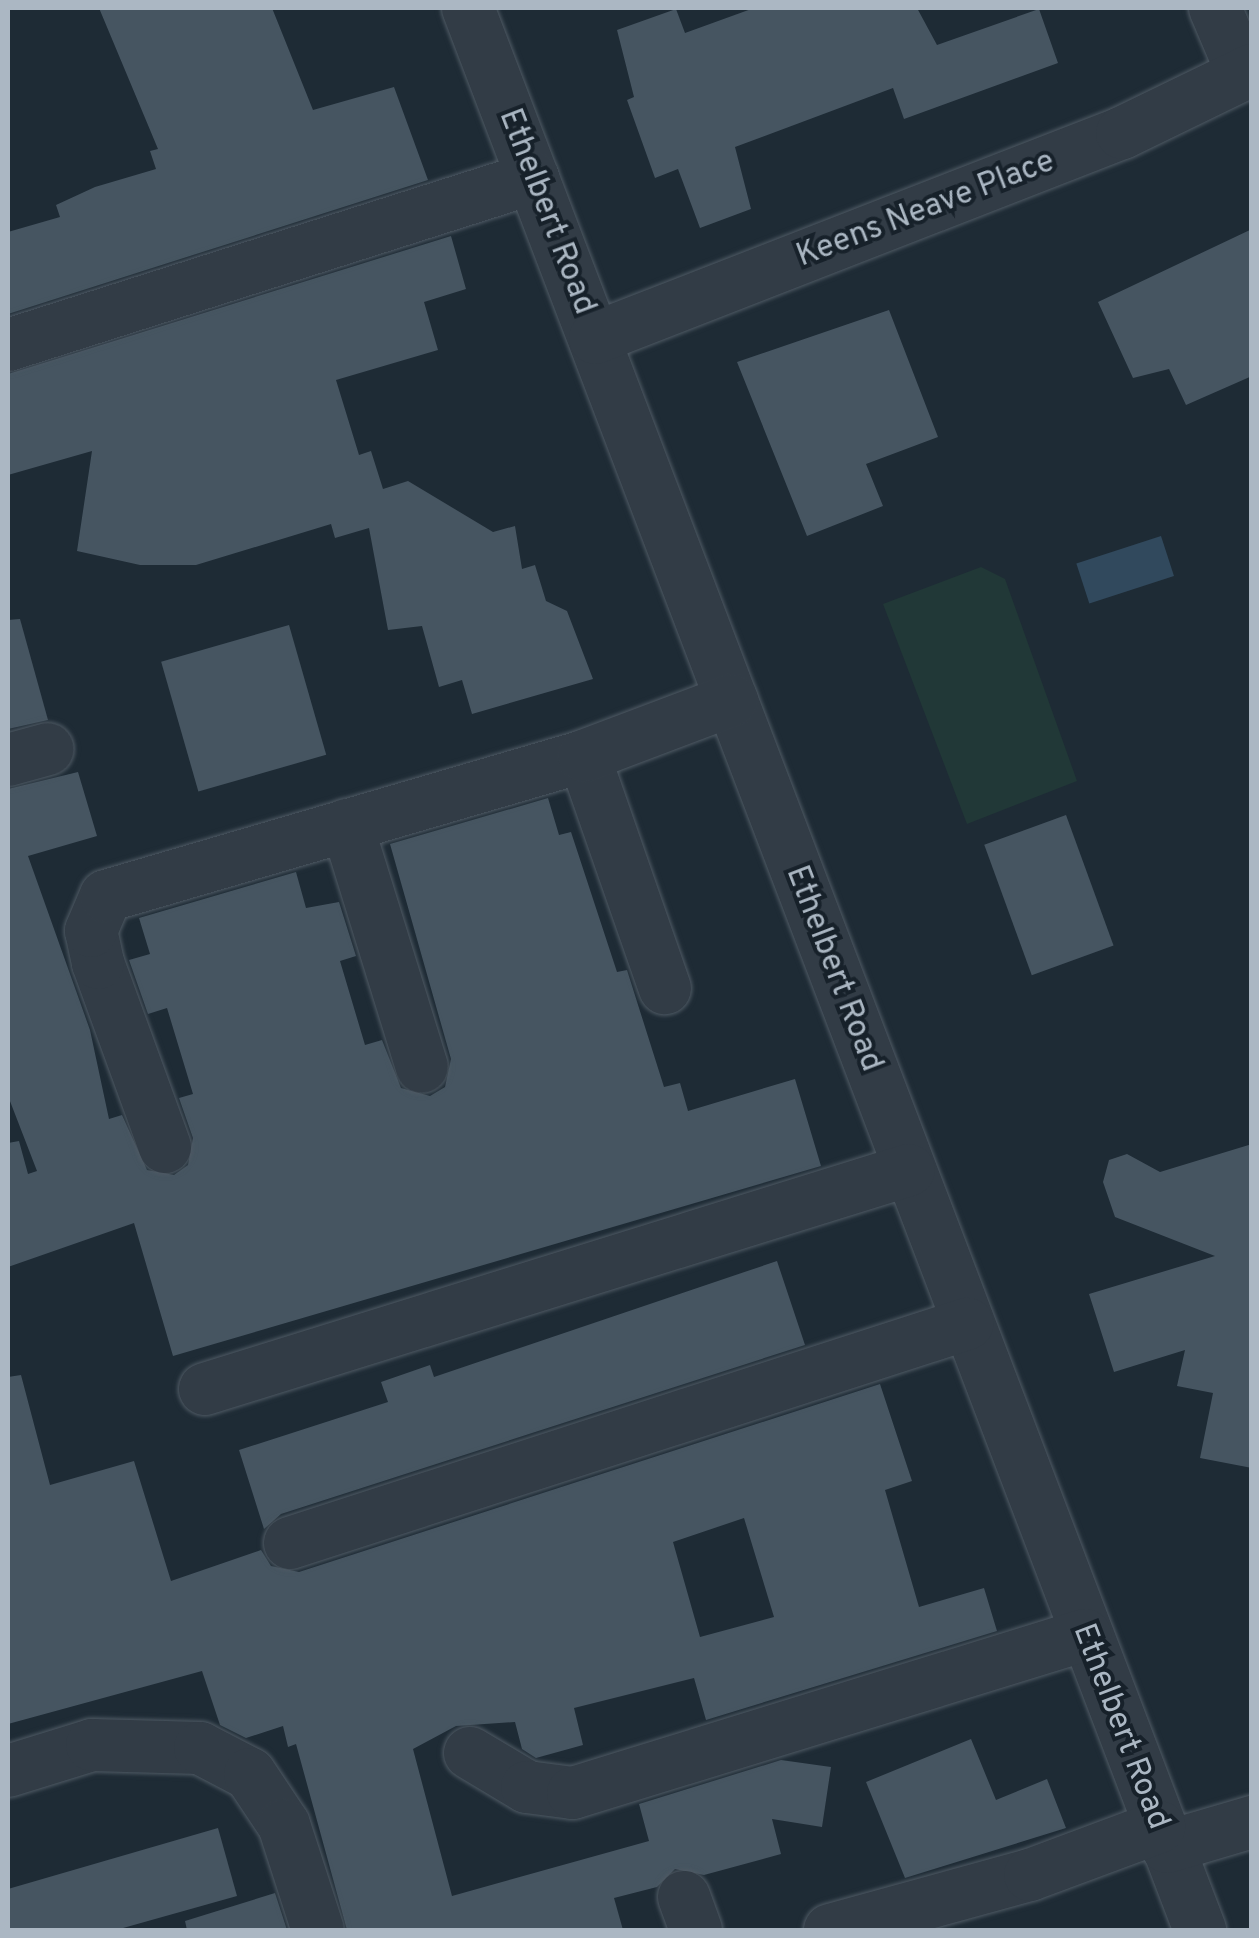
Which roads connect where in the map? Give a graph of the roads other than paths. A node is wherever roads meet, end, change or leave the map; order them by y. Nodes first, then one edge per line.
1 (1215, 8) edge
2 (478, 13) edge
3 (1247, 72) edge
4 (533, 178) junction
5 (595, 338) junction
6 (8, 345) edge
7 (732, 700) junction
8 (584, 756) junction
9 (347, 825) junction
10 (665, 988) dead end
11 (422, 1067) dead end
12 (165, 1147) dead end
13 (909, 1170) junction
14 (967, 1324) junction
15 (205, 1389) dead end
16 (290, 1544) dead end
17 (1085, 1635) junction
18 (470, 1753) dead end
19 (8, 1771) edge
20 (1252, 1822) edge
21 (1163, 1837) junction
22 (318, 1930) edge
23 (830, 1930) edge
24 (1200, 1930) edge

1 - 3 street
2 - 4 street, Ethelbert Road
3 - 5 street, Keens Neave Place
4 - 5 street, Ethelbert Road
4 - 6 street
5 - 7 street, Ethelbert Road
7 - 8 street
7 - 13 street, Ethelbert Road
8 - 9 street
8 - 10 street
9 - 11 street
9 - 12 street
13 - 14 street, Ethelbert Road
13 - 15 street
14 - 16 street
14 - 17 street, Ethelbert Road
17 - 18 street
17 - 21 street, Ethelbert Road
19 - 22 street
20 - 21 street
21 - 23 street
21 - 24 street, Ethelbert Road

